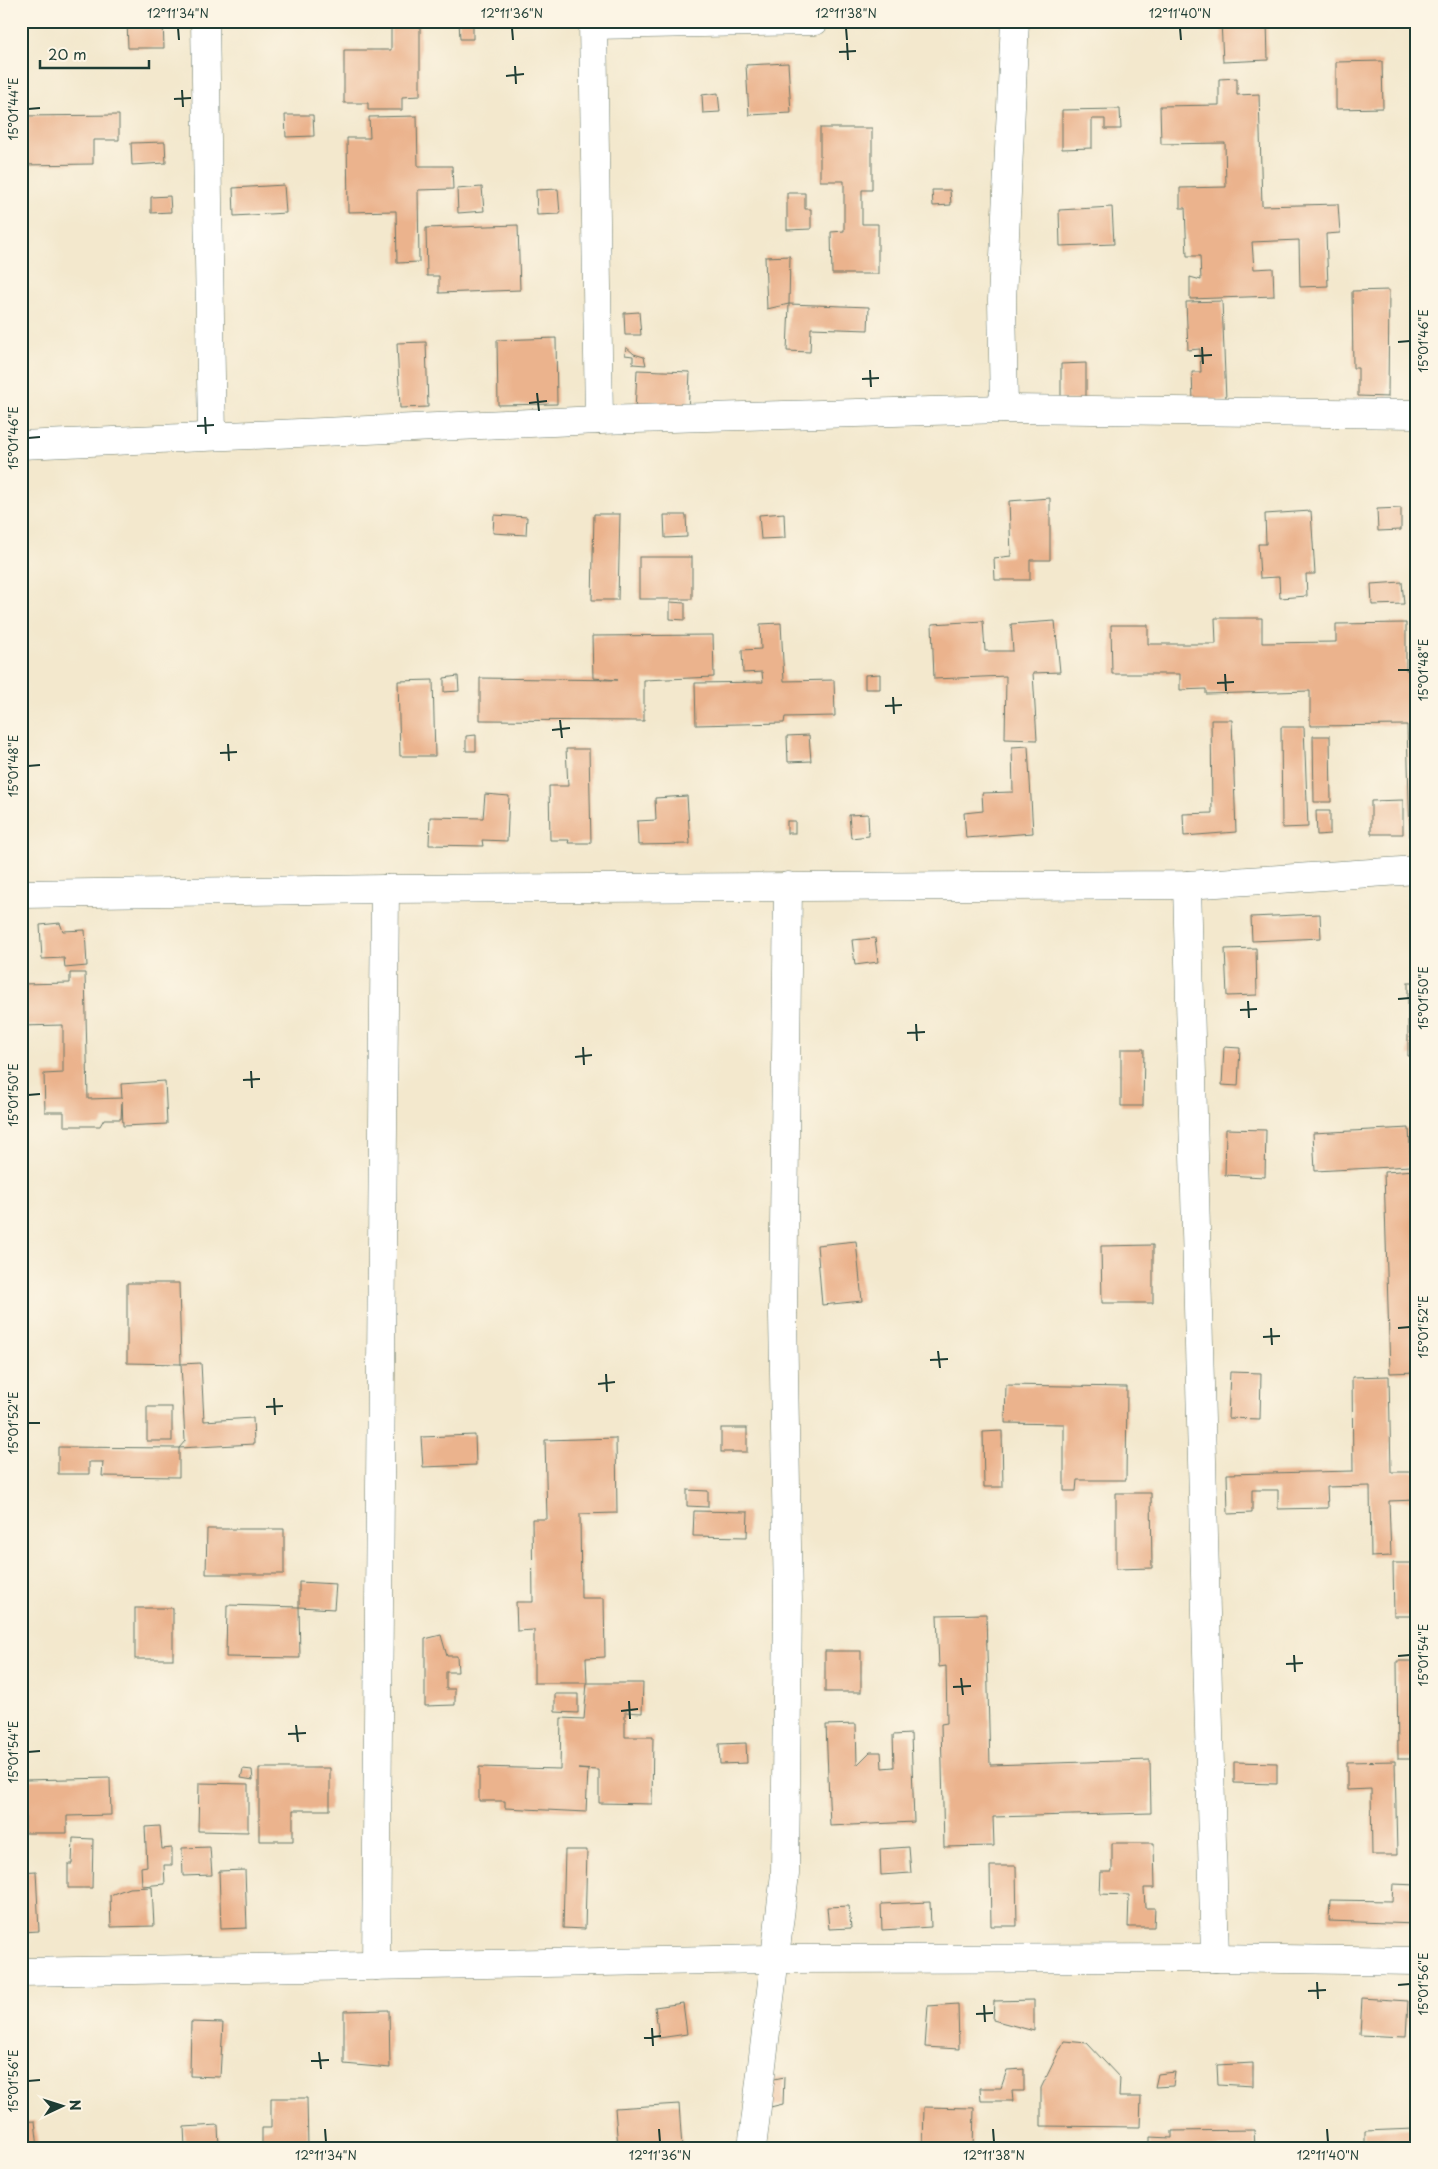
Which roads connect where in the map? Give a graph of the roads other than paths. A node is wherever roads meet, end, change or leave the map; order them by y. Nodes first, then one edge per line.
1 (205, 21) edge
2 (815, 21) edge
3 (1015, 21) edge
4 (593, 23) edge
5 (1004, 409) junction
6 (1417, 414) edge
7 (599, 420) junction
8 (212, 436) junction
9 (21, 446) edge
10 (1417, 870) edge
11 (1187, 885) junction
12 (788, 886) junction
13 (386, 888) junction
14 (21, 894) edge
15 (1216, 1958) junction
16 (774, 1959) junction
17 (1417, 1961) edge
18 (376, 1966) junction
19 (21, 1972) edge
20 (752, 2148) edge

1 - 8 street
2 - 4 street
3 - 5 street
4 - 7 street
5 - 6 street
5 - 7 street
7 - 8 street
8 - 9 street
10 - 11 street
11 - 12 street
11 - 15 street
12 - 13 street
12 - 16 street
13 - 14 street
13 - 18 street
15 - 16 street
15 - 17 street
16 - 18 street
16 - 20 street
18 - 19 street

